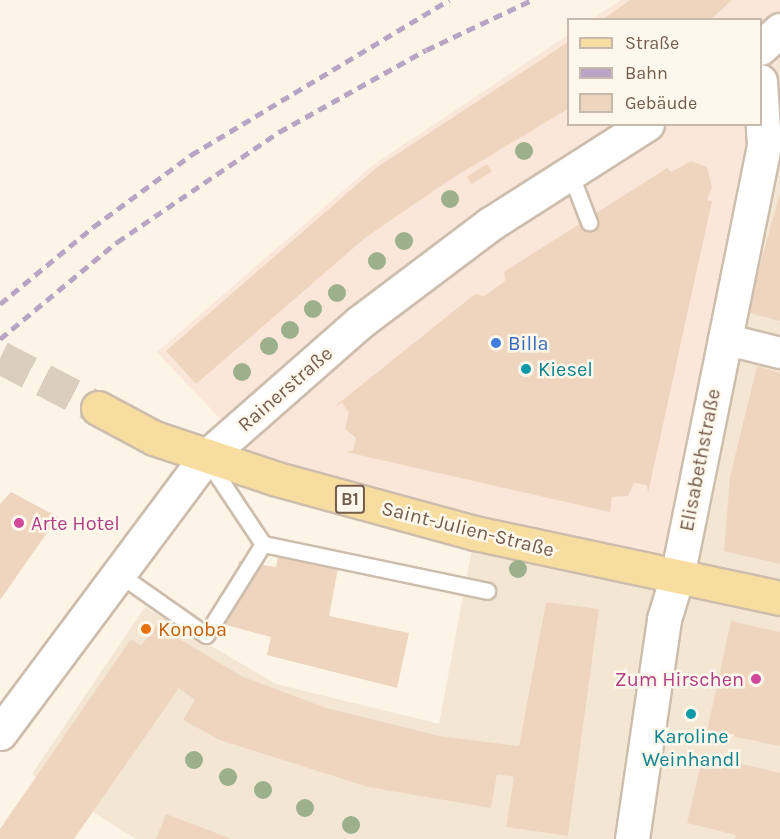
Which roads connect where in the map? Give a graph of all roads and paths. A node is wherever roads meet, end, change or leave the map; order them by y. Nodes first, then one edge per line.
1 (780, 30) edge
2 (762, 46) edge
3 (762, 113) edge
4 (643, 126) edge
5 (570, 173) junction
6 (589, 222) dead end
7 (724, 339) junction
8 (780, 353) edge
9 (98, 408) tunnel mouth
10 (205, 458) junction
11 (263, 544) junction
12 (119, 574) junction
13 (677, 577) junction
14 (487, 591) dead end
15 (780, 598) edge
16 (0, 733) edge
17 (632, 839) edge

1 - 2 street
3 - 7 street, Elisabethstraße
4 - 5 street, Rainerstraße
5 - 6 lane
5 - 10 street, Rainerstraße
7 - 8 street
7 - 13 street, Elisabethstraße
9 - 10 main road, Saint-Julien-Straße / B1
10 - 11 lane
10 - 12 street, Rainerstraße
10 - 13 main road, Saint-Julien-Straße / B1
11 - 12 lane
11 - 14 lane
12 - 16 street, Rainerstraße
13 - 15 main road, Saint-Julien-Straße / B1
13 - 17 street, Elisabethstraße

